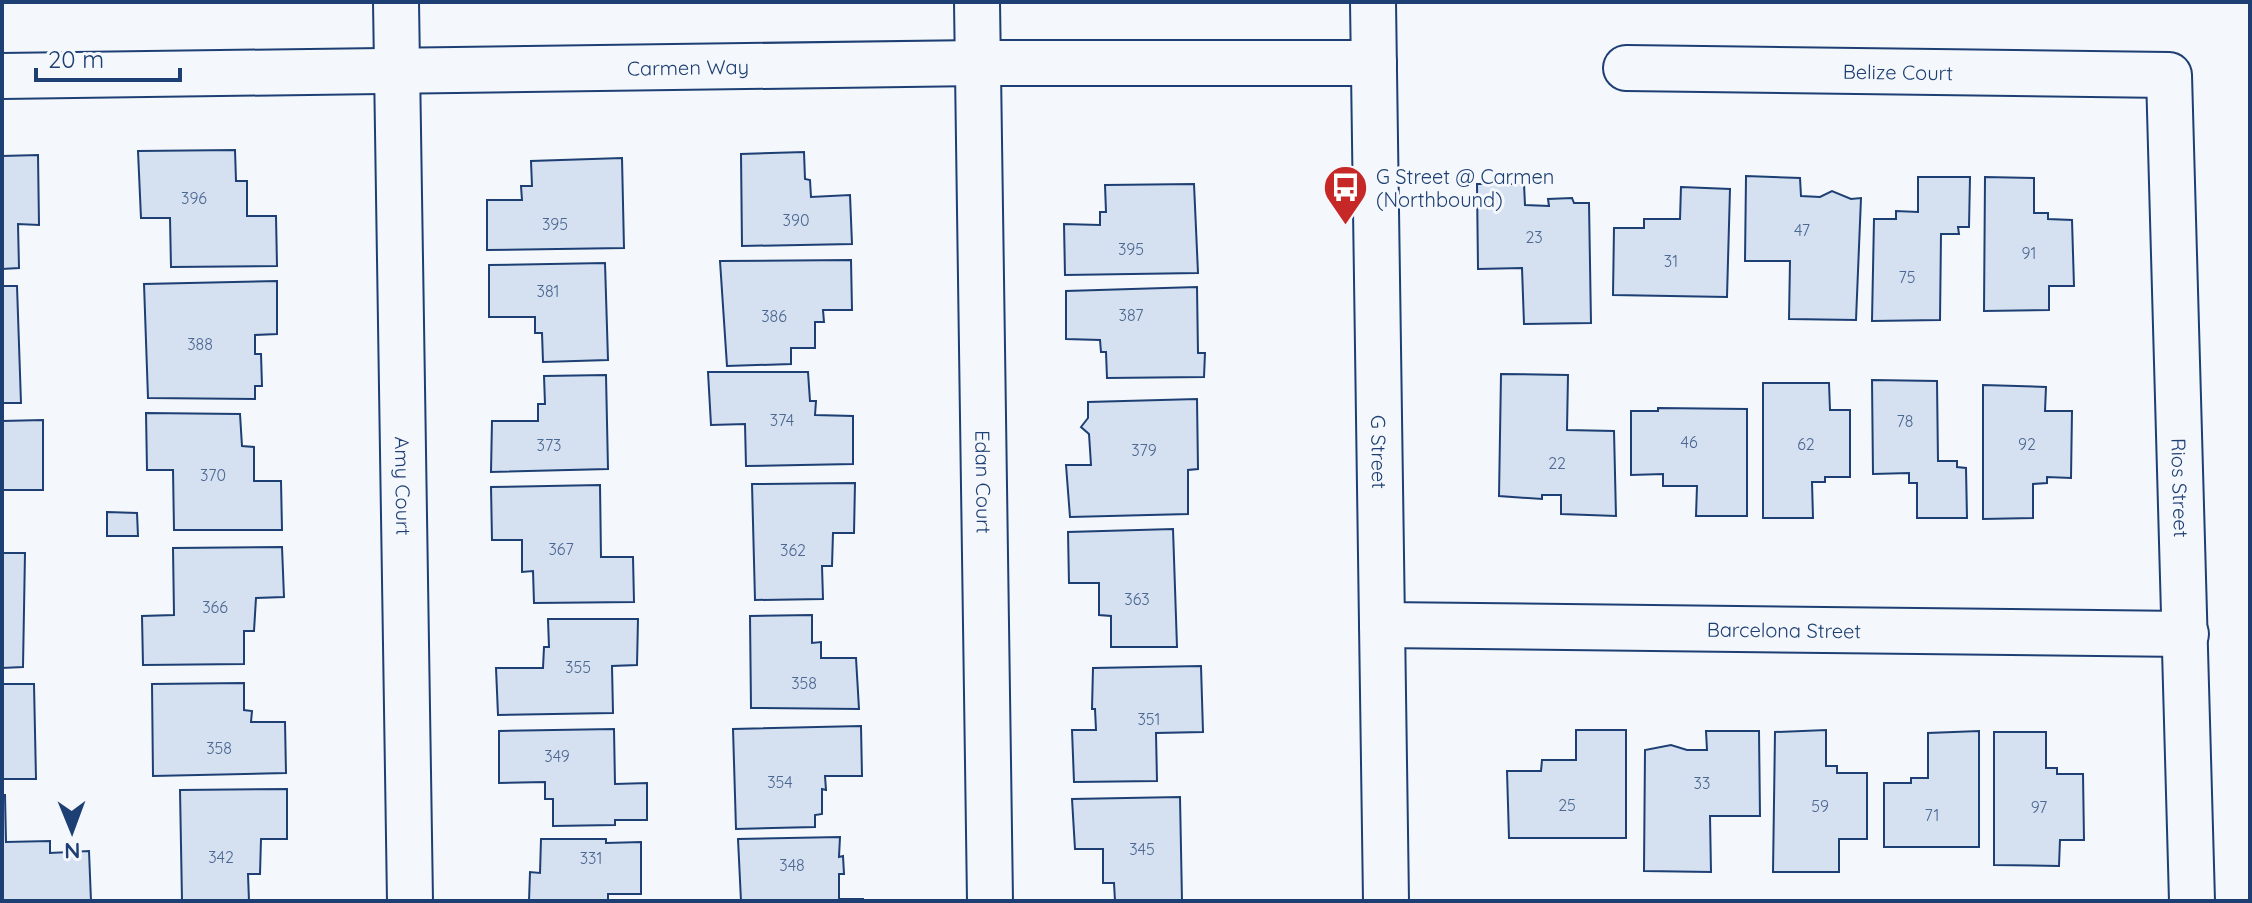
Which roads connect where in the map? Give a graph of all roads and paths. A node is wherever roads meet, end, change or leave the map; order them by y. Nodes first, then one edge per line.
1 (396, 2) edge
2 (977, 2) edge
3 (1373, 2) edge
4 (978, 63) junction
5 (1374, 63) junction
6 (1626, 68) dead end
7 (398, 70) junction
8 (2169, 75) joint
9 (2, 76) edge
10 (1382, 625) junction
11 (2186, 634) junction
12 (410, 901) edge
13 (990, 901) edge
14 (1386, 901) edge
15 (2192, 901) edge

1 - 7 street, Amy Court
2 - 4 street, Edan Court
3 - 5 street, G Street
4 - 5 street, Carmen Way
4 - 7 street, Carmen Way
4 - 13 street, Edan Court
5 - 10 street, G Street
6 - 8 street, Belize Court
7 - 9 street, Carmen Way
7 - 12 street, Amy Court
8 - 11 street, Rios Street
10 - 11 street, Barcelona Street
10 - 14 street, G Street
11 - 15 street, Rios Street

